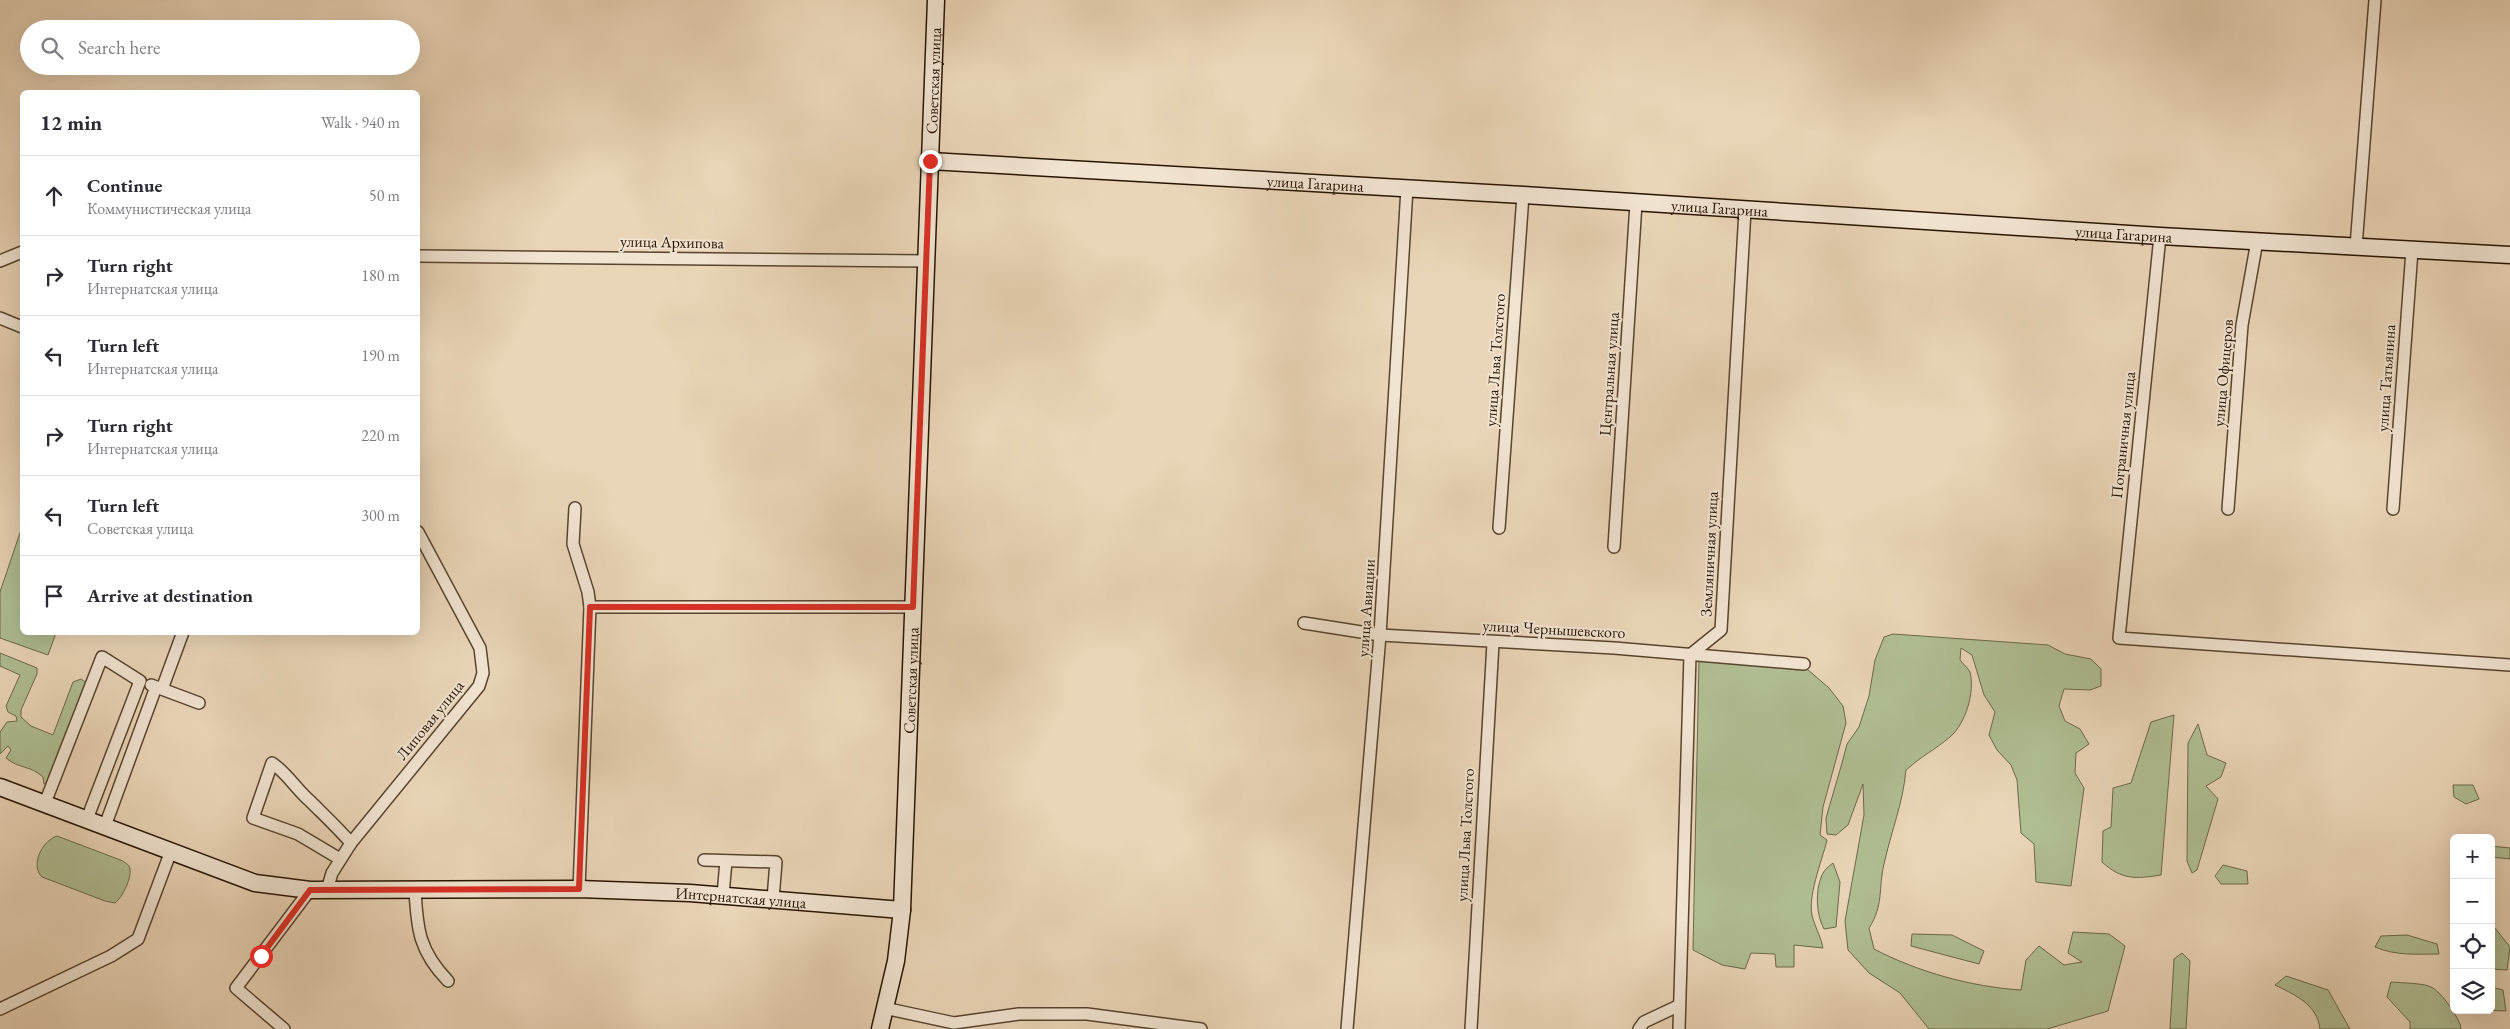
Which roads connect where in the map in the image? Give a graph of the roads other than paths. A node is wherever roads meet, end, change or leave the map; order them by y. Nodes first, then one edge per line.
1 (936, 0) edge
2 (2374, 0) edge
3 (930, 161) junction
4 (1408, 188) junction
5 (1524, 195) junction
6 (1636, 203) junction
7 (1745, 210) junction
8 (2160, 236) junction
9 (2257, 241) junction
10 (2356, 246) junction
11 (2412, 250) junction
12 (20, 253) edge
13 (2510, 254) edge
14 (420, 256) edge
15 (0, 261) edge
16 (926, 261) junction
17 (0, 318) edge
18 (20, 326) edge
19 (575, 508) dead end
20 (2228, 509) dead end
21 (2393, 509) dead end
22 (1499, 528) dead end
23 (420, 536) edge
24 (1614, 547) dead end
25 (590, 607) junction
26 (913, 607) junction
27 (1304, 623) dead end
28 (182, 635) edge
29 (1380, 635) junction
30 (1493, 643) junction
31 (1690, 655) junction
32 (1804, 664) dead end
33 (2510, 665) edge
34 (140, 681) junction
35 (159, 688) junction
36 (199, 703) dead end
37 (0, 787) edge
38 (45, 803) junction
39 (87, 819) junction
40 (105, 826) junction
41 (351, 843) junction
42 (171, 851) junction
43 (340, 859) junction
44 (704, 860) dead end
45 (726, 861) junction
46 (579, 889) junction
47 (310, 890) junction
48 (327, 890) junction
49 (415, 890) junction
50 (723, 895) junction
51 (773, 899) junction
52 (902, 910) junction
53 (448, 981) dead end
54 (1678, 1006) junction
55 (884, 1008) junction
56 (0, 1009) edge
57 (284, 1029) edge
58 (880, 1029) edge
59 (1200, 1029) edge
60 (1347, 1029) edge
61 (1470, 1029) edge
62 (1639, 1029) edge
63 (1679, 1029) edge

1 - 3 street, Советская улица
2 - 10 street
3 - 4 street, улица Гагарина
3 - 16 street, Советская улица
4 - 5 street, улица Гагарина
4 - 29 street, улица Авиации
5 - 6 street, улица Гагарина
5 - 22 street, улица Льва Толстого
6 - 7 street, улица Гагарина
6 - 24 street, Центральная улица
7 - 8 street, улица Гагарина
7 - 31 street, Земляничная улица
8 - 9 street, улица Гагарина
8 - 33 street, Пограничная улица
9 - 10 street, улица Гагарина
9 - 20 street, улица Офицеров
10 - 11 street, улица Гагарина
11 - 13 street, улица Гагарина
11 - 21 street, улица Татьянина
12 - 15 street
14 - 16 street, улица Архипова
16 - 26 street, Советская улица
17 - 18 street
19 - 25 street
23 - 41 street, Липовая улица
25 - 26 street
25 - 46 street
26 - 52 street, Советская улица
27 - 29 street, улица Чернышевского
28 - 35 street
29 - 30 street, улица Чернышевского
29 - 60 street, улица Авиации
30 - 31 street, улица Чернышевского
30 - 61 street, улица Льва Толстого
31 - 32 street, улица Чернышевского
31 - 54 street
34 - 35 street
34 - 38 street
34 - 39 street
35 - 36 street
35 - 40 street
37 - 38 street, Интернатская улица
38 - 39 street, Интернатская улица
39 - 40 street, Интернатская улица
40 - 42 street, Интернатская улица
41 - 43 street, Липовая улица
41 - 43 street
42 - 47 street, Интернатская улица
42 - 56 street
43 - 48 street, Липовая улица
44 - 45 street
45 - 50 street
45 - 51 street
46 - 49 street, Интернатская улица
46 - 50 street, Интернатская улица
47 - 48 street, Интернатская улица
47 - 57 street
48 - 49 street, Интернатская улица
49 - 53 street
50 - 51 street, Интернатская улица
51 - 52 street, Интернатская улица
52 - 55 street, Советская улица
54 - 62 street
54 - 63 street
55 - 58 street, Советская улица
55 - 59 street

